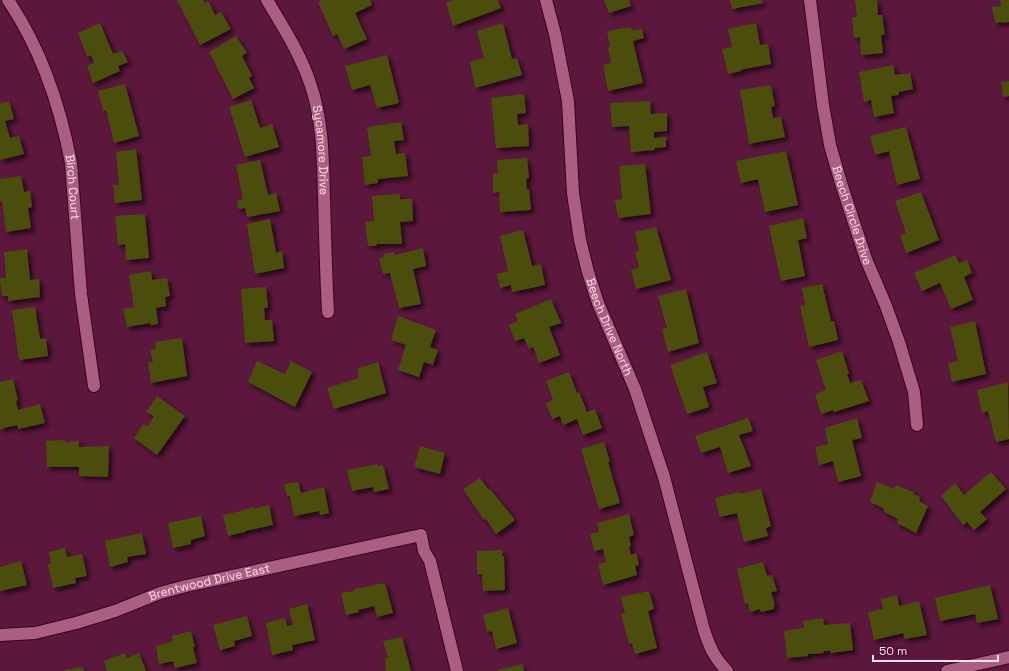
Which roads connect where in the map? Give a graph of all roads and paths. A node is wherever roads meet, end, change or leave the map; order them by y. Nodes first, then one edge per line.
1 (8, 0) edge
2 (267, 0) edge
3 (546, 0) edge
4 (810, 0) edge
5 (328, 312) dead end
6 (94, 386) dead end
7 (917, 425) dead end
8 (0, 635) edge
9 (1009, 657) edge
10 (457, 671) edge
11 (727, 671) edge
12 (946, 671) edge

1 - 6 street, Birch Court
2 - 5 street, Sycamore Drive
3 - 11 street, Beech Drive North
4 - 7 street, Beech Circle Drive
8 - 10 street, Brentwood Drive East
9 - 12 street

